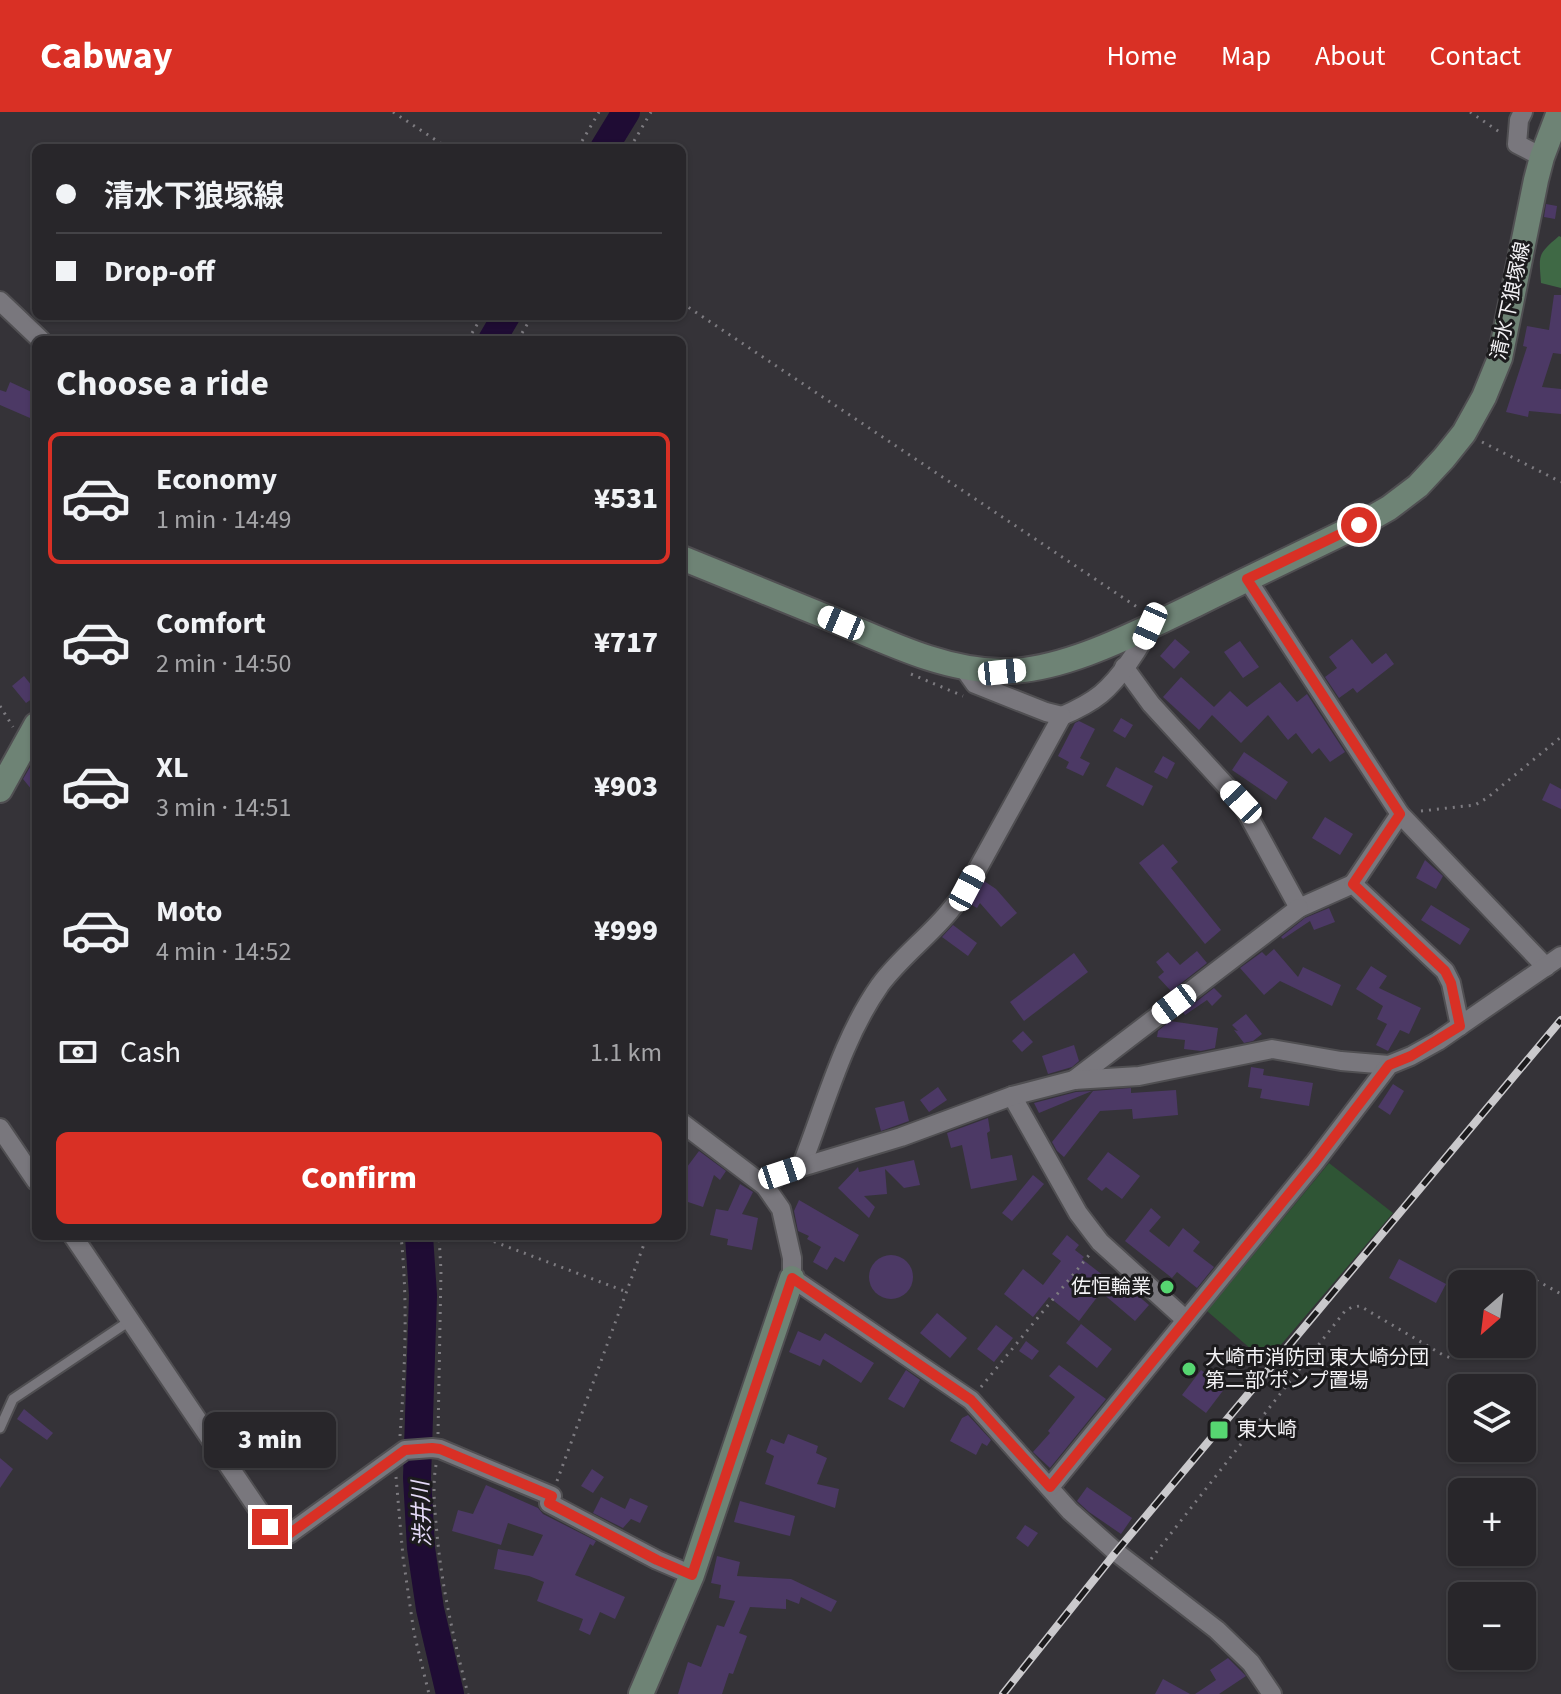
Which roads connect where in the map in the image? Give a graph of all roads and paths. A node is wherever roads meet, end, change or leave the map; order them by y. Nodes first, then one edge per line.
1 (393, 112) edge
2 (599, 112) edge
3 (651, 112) edge
4 (1470, 112) edge
5 (1523, 112) edge
6 (1559, 112) edge
7 (442, 144) edge
8 (580, 144) edge
9 (632, 144) edge
10 (1517, 144) junction
11 (1542, 157) junction
12 (0, 301) edge
13 (686, 306) edge
14 (37, 336) edge
15 (1464, 433) junction
16 (1561, 482) edge
17 (686, 560) edge
18 (1247, 579) junction
19 (1150, 626) junction
20 (963, 667) junction
21 (1124, 667) junction
22 (1062, 716) junction
23 (32, 732) edge
24 (1561, 737) edge
25 (0, 790) edge
26 (1400, 814) junction
27 (1353, 884) junction
28 (1299, 908) junction
29 (1553, 961) edge
30 (1460, 1026) junction
31 (1389, 1065) junction
32 (1074, 1080) junction
33 (1012, 1096) junction
34 (686, 1126) edge
35 (0, 1128) edge
36 (801, 1167) junction
37 (32, 1175) edge
38 (765, 1186) junction
39 (76, 1240) edge
40 (401, 1240) edge
41 (490, 1240) edge
42 (646, 1240) edge
43 (1100, 1242) junction
44 (792, 1278) junction
45 (1536, 1280) edge
46 (627, 1292) junction
47 (1561, 1294) edge
48 (131, 1320) junction
49 (1186, 1320) junction
50 (1448, 1357) edge
51 (971, 1400) junction
52 (0, 1428) edge
53 (397, 1456) junction
54 (1050, 1487) junction
55 (552, 1496) junction
56 (1142, 1572) junction
57 (692, 1575) junction
58 (429, 1694) edge
59 (641, 1694) edge
60 (1272, 1694) edge

1 - 7 path
2 - 8 path
3 - 9 path
4 - 10 path
5 - 10 street
6 - 11 main road, 清水下狼塚線
10 - 11 street
11 - 15 main road, 清水下狼塚線
12 - 14 street
13 - 19 path
15 - 16 path
15 - 18 main road, 清水下狼塚線
17 - 20 main road, 清水下狼塚線
18 - 19 main road, 清水下狼塚線
18 - 26 street
19 - 20 main road, 清水下狼塚線
19 - 21 street
20 - 22 street
21 - 22 street
21 - 28 street
22 - 36 street
23 - 25 main road
24 - 26 path
26 - 27 street
26 - 29 street
27 - 28 street
27 - 30 street
28 - 32 street
29 - 30 street
30 - 31 street
31 - 32 street
31 - 49 street
32 - 33 street
33 - 36 street
33 - 43 street
34 - 38 street
35 - 37 street
36 - 38 street
38 - 44 street
39 - 48 street
40 - 53 path
41 - 46 path
42 - 46 path
43 - 49 street
43 - 51 path
44 - 51 street
44 - 57 main road
45 - 47 path
46 - 55 path
48 - 52 lane
48 - 53 street
49 - 54 street
50 - 56 path
51 - 54 street
53 - 55 street
53 - 58 path
54 - 56 street
55 - 57 street
56 - 60 street
57 - 59 main road

